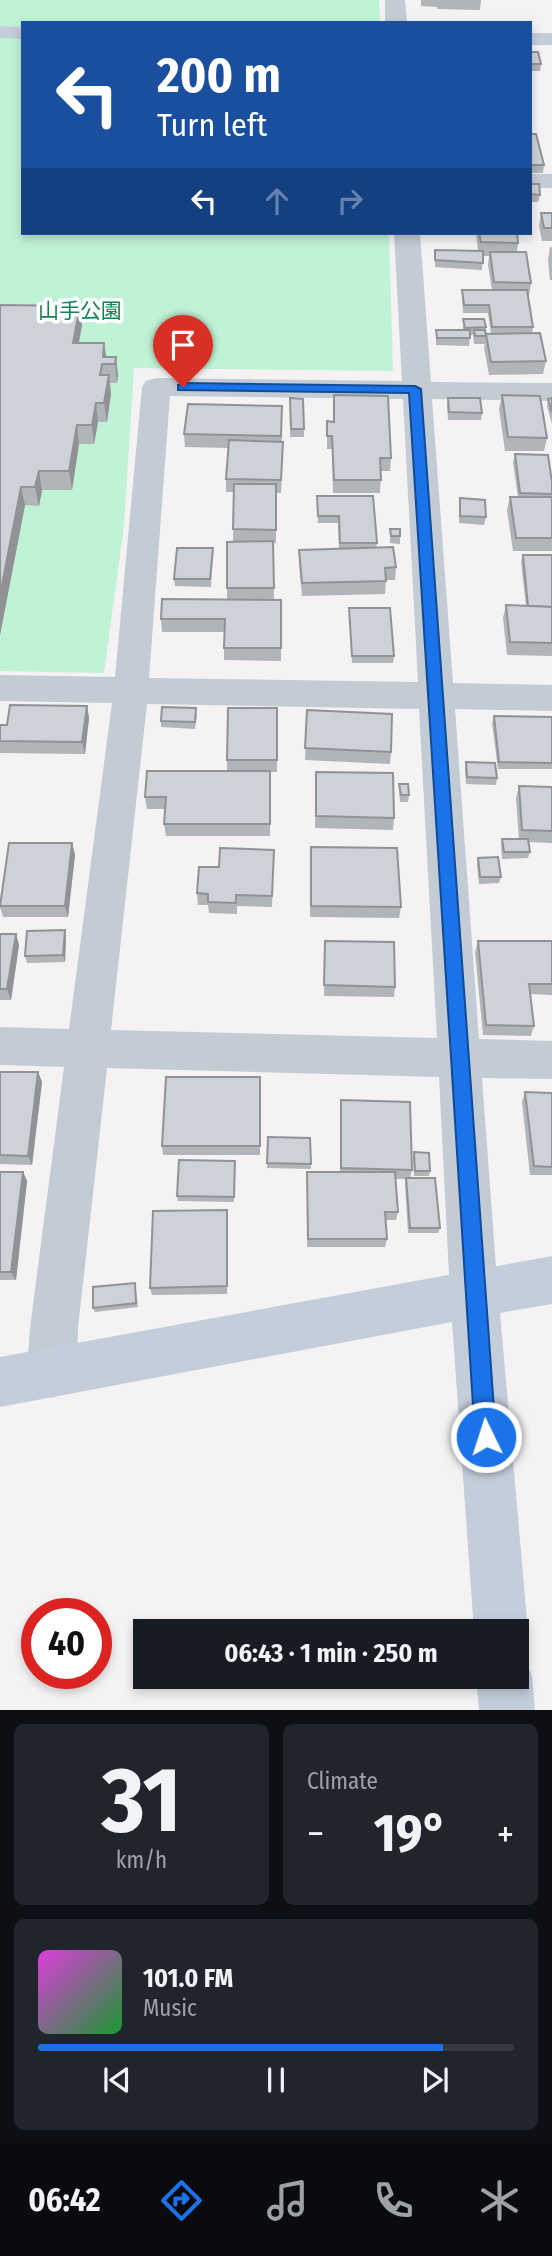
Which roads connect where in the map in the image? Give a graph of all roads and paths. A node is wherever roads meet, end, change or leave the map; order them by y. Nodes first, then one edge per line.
1 (395, 0) edge
2 (396, 21) edge
3 (0, 32) edge
4 (21, 33) edge
5 (532, 39) edge
6 (552, 39) edge
7 (532, 181) edge
8 (552, 181) edge
9 (407, 235) edge
10 (415, 389) junction
11 (552, 391) edge
12 (0, 688) edge
13 (131, 690) junction
14 (437, 697) junction
15 (552, 698) edge
16 (0, 1046) edge
17 (89, 1047) junction
18 (461, 1056) junction
19 (552, 1060) edge
20 (552, 1280) edge
21 (474, 1294) junction
22 (52, 1373) junction
23 (0, 1382) edge
24 (500, 1619) edge
25 (505, 1689) edge
26 (507, 1710) edge

1 - 2 street
3 - 4 street
5 - 6 street
7 - 8 street
9 - 10 street
10 - 11 street
10 - 13 street
10 - 14 street
12 - 13 street
13 - 14 street
13 - 17 street
14 - 15 street
14 - 18 street
16 - 17 street
17 - 18 street
17 - 22 street
18 - 19 street
18 - 21 street
20 - 21 street
21 - 22 street
21 - 24 street
22 - 23 street
25 - 26 street

